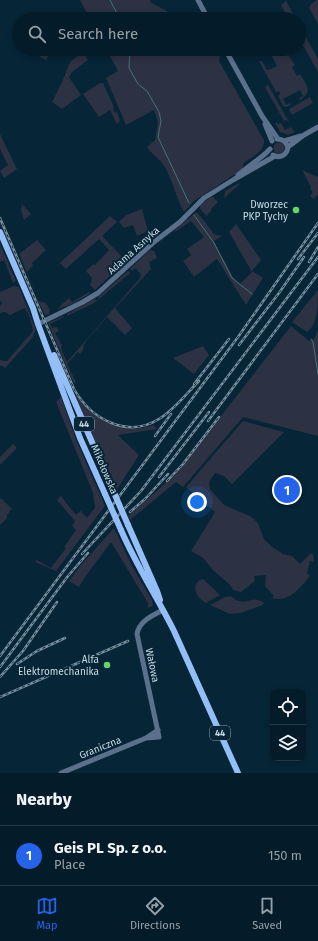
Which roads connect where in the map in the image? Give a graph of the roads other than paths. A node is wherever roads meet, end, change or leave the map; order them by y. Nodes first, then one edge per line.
1 (198, 0) edge
2 (204, 12) edge
3 (229, 56) edge
4 (262, 116) junction
5 (318, 127) edge
6 (304, 135) junction
7 (278, 139) junction
8 (272, 141) junction
9 (284, 141) junction
10 (270, 149) junction
11 (287, 150) junction
12 (275, 156) junction
13 (233, 180) junction
14 (0, 232) edge
15 (39, 323) junction
16 (163, 610) junction
17 (158, 730) junction
18 (146, 738) junction
19 (62, 773) edge
20 (238, 773) edge

1 - 2 street
3 - 4 street
4 - 7 street
4 - 8 street
5 - 6 street
6 - 9 street
6 - 11 street
7 - 8 street
7 - 9 street
8 - 10 street
9 - 11 street
10 - 12 street
10 - 13 street, Adama Asnyka
11 - 12 street
12 - 13 street, Adama Asnyka
13 - 15 street, Adama Asnyka
14 - 15 main road, Mikołowska / 44
15 - 16 main road, Mikołowska / 44, bridge
15 - 16 main road, Mikołowska / 44, bridge
16 - 17 street, Wałowa
16 - 20 main road, Mikołowska / 44
17 - 18 street
17 - 18 street, Wałowa
18 - 19 street, Graniczna

